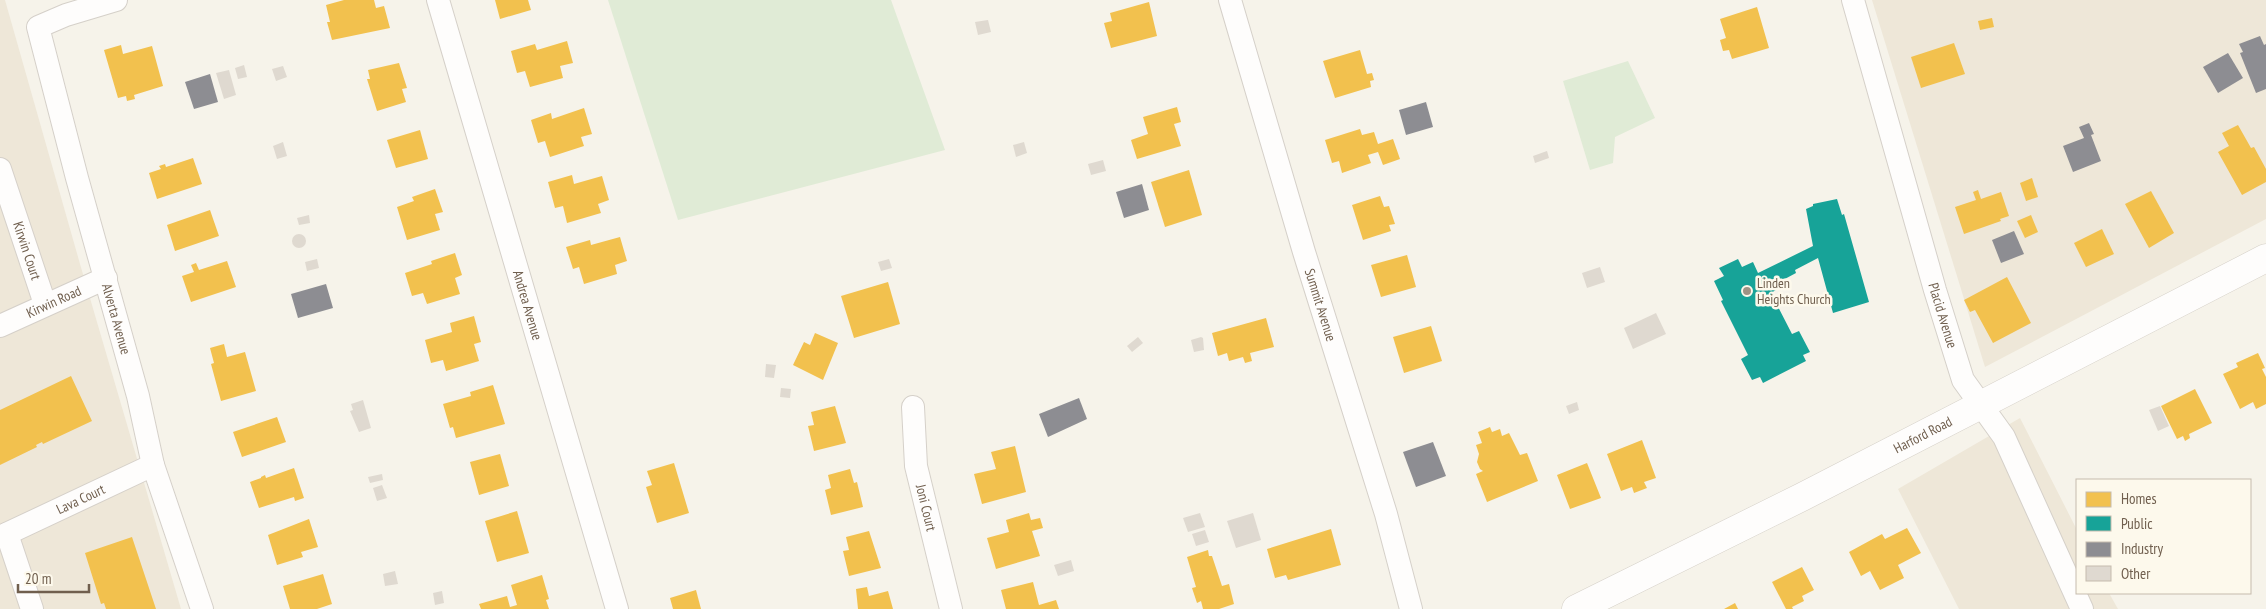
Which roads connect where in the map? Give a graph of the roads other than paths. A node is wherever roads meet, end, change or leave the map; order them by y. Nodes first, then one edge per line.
1 (116, 0) edge
2 (438, 0) edge
3 (1230, 0) edge
4 (1853, 0) edge
5 (0, 169) edge
6 (2266, 258) edge
7 (106, 278) junction
8 (45, 304) junction
9 (0, 326) edge
10 (1980, 404) junction
11 (913, 407) dead end
12 (153, 465) junction
13 (3, 535) edge
14 (32, 609) edge
15 (202, 609) edge
16 (617, 609) edge
17 (951, 609) edge
18 (1411, 609) edge
19 (1576, 609) edge
20 (2082, 609) edge

1 - 7 street, Alverta Avenue
2 - 16 street, Andrea Avenue
3 - 18 street, Summit Avenue
4 - 10 street, Placid Avenue
5 - 8 street, Kirwin Court
6 - 10 main road, Harford Road
7 - 8 street, Kirwin Road
7 - 12 street, Alverta Avenue
8 - 9 street, Kirwin Road
10 - 19 main road, Harford Road
10 - 20 street, Placid Avenue
11 - 17 street, Joni Court
12 - 13 street, Lava Court
12 - 15 street, Alverta Avenue
13 - 14 street, Lava Court

